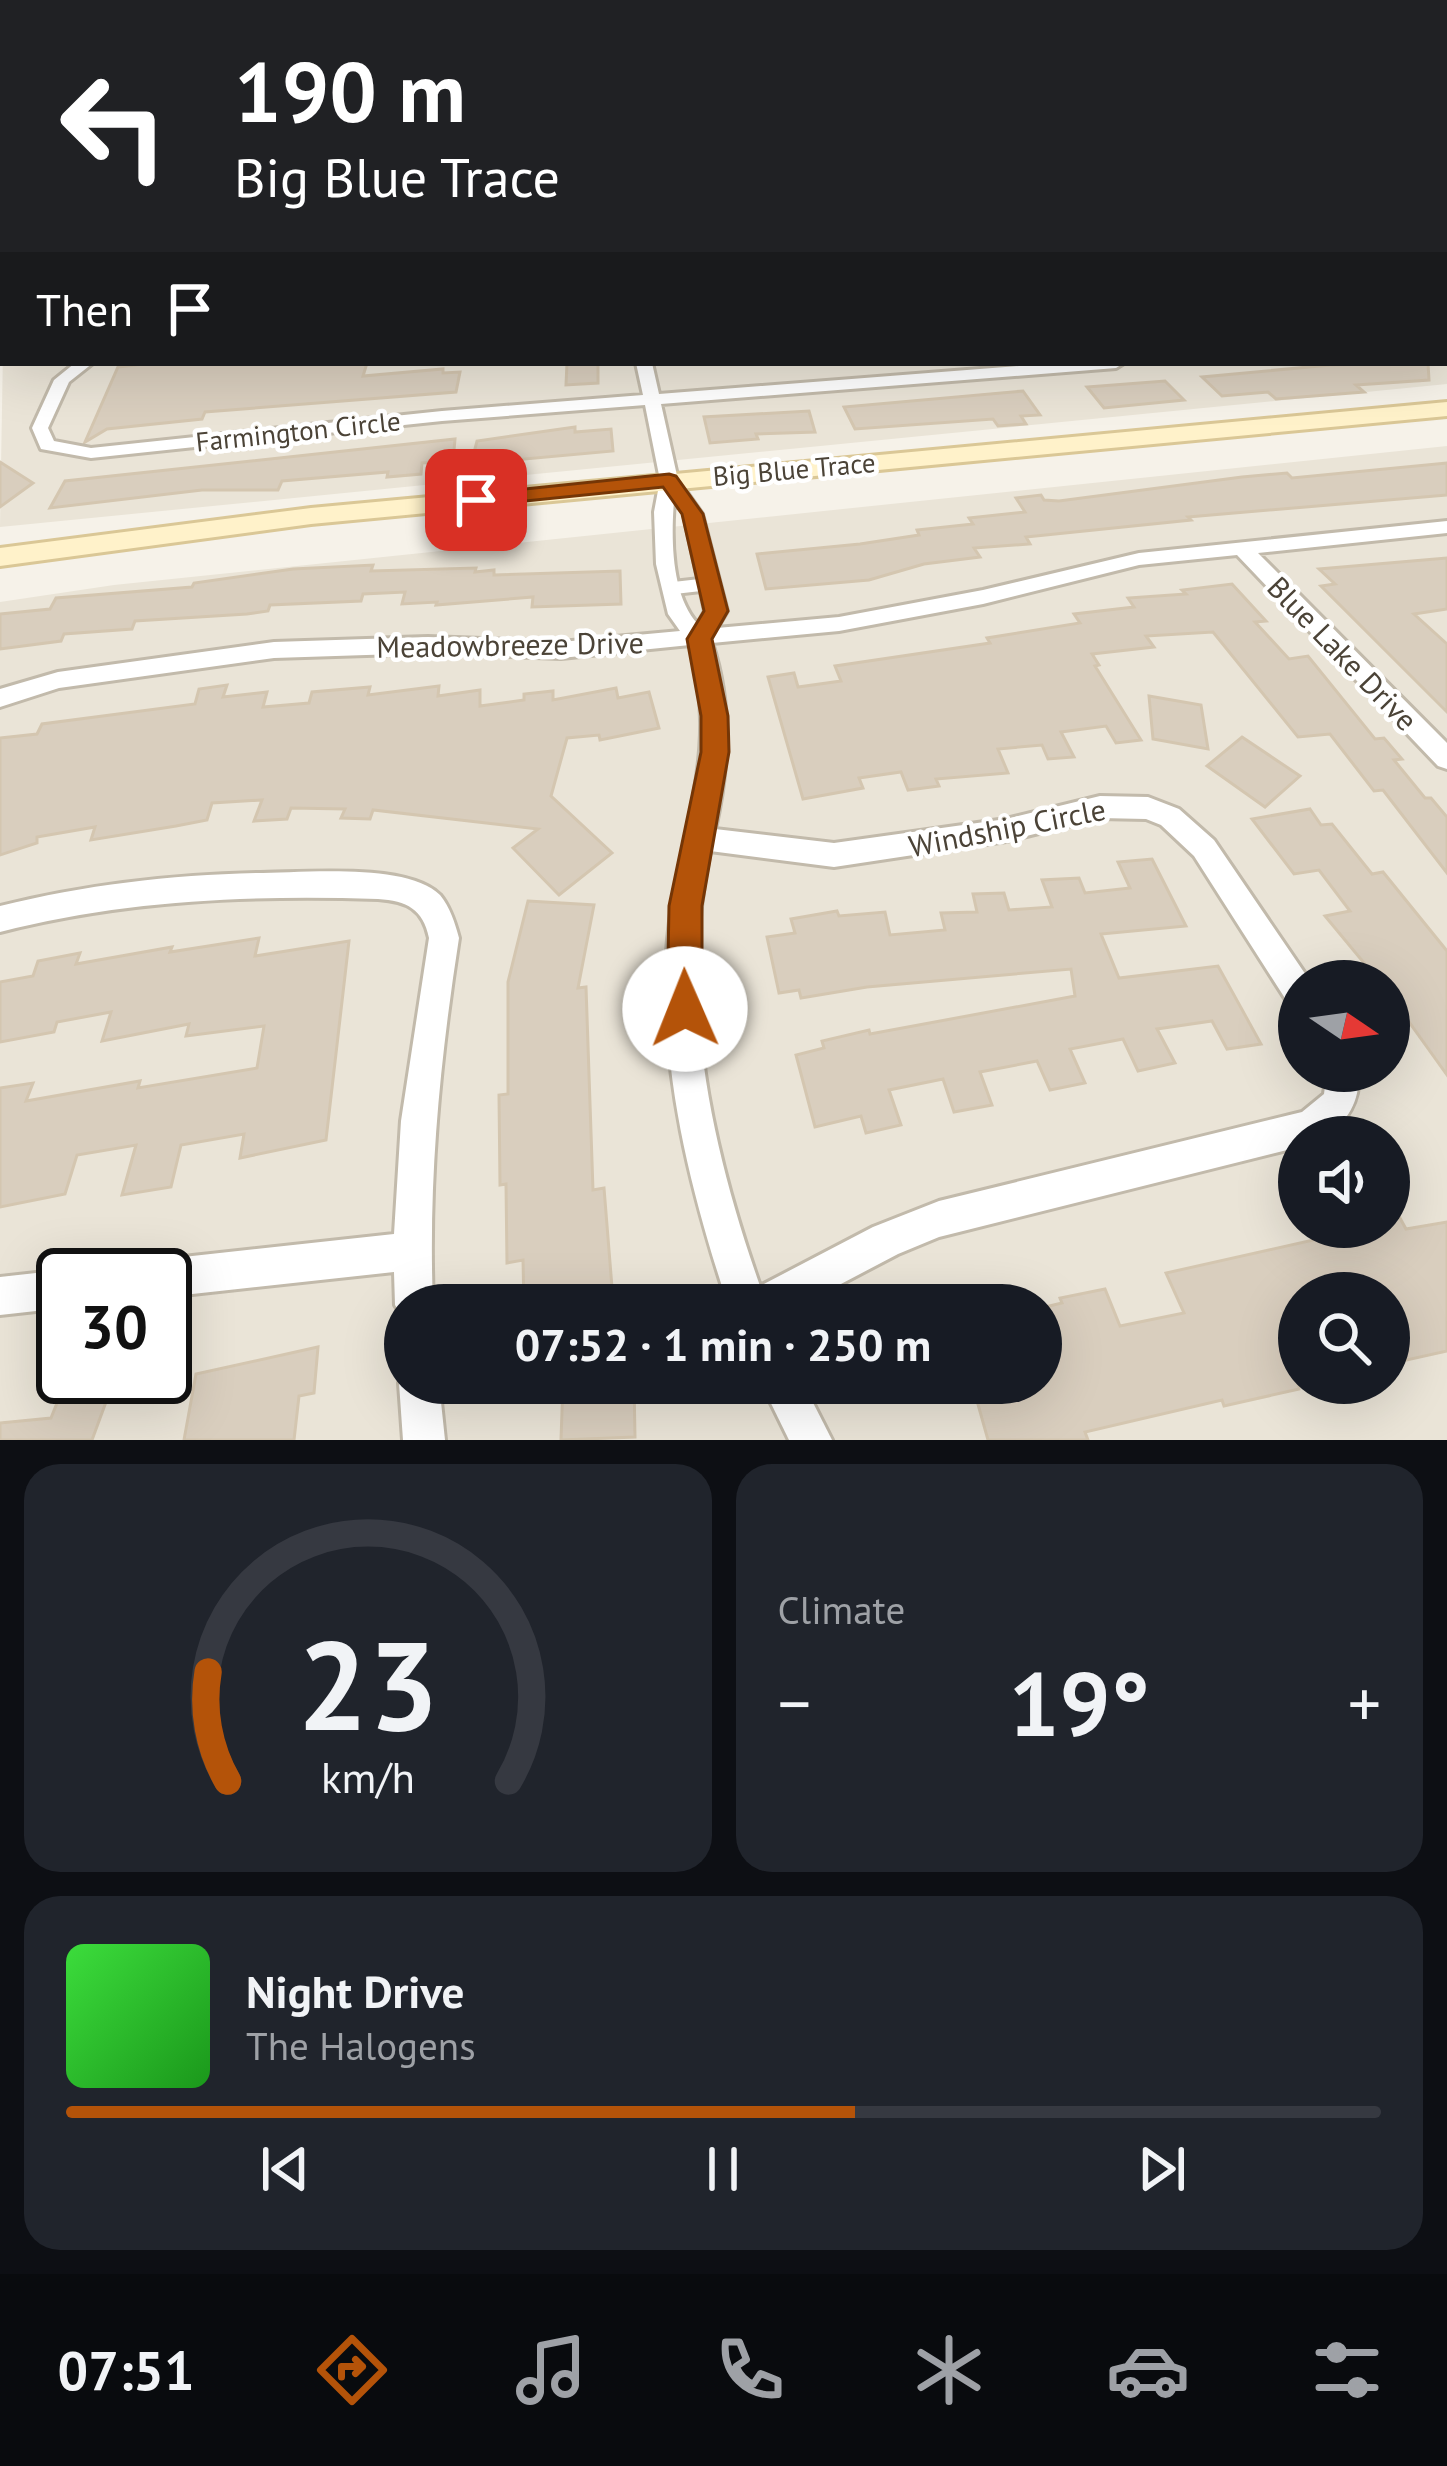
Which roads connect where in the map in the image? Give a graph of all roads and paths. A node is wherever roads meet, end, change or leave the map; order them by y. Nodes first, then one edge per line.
1 (81, 366) edge
2 (645, 366) edge
3 (1049, 366) edge
4 (1005, 368) edge
5 (652, 400) junction
6 (1447, 409) edge
7 (669, 480) junction
8 (1447, 527) edge
9 (1240, 546) junction
10 (0, 556) edge
11 (710, 584) junction
12 (674, 588) junction
13 (700, 639) junction
14 (0, 698) edge
15 (1447, 759) edge
16 (698, 838) junction
17 (0, 919) edge
18 (1278, 960) edge
19 (1342, 1092) edge
20 (411, 1251) junction
21 (192, 1275) edge
22 (413, 1284) edge
23 (741, 1284) edge
24 (802, 1284) edge
25 (36, 1292) edge
26 (0, 1296) edge
27 (421, 1404) edge
28 (792, 1404) edge
29 (424, 1440) edge
30 (812, 1440) edge

1 - 5 street, Farmington Circle
2 - 5 street
3 - 4 street
4 - 5 street
5 - 7 street
6 - 7 street, Big Blue Trace
7 - 10 street, Big Blue Trace
7 - 11 street
7 - 12 street
8 - 9 street, Meadowbreeze Drive
9 - 13 street, Meadowbreeze Drive
9 - 15 street, Blue Lake Drive
11 - 12 lane
11 - 13 street
12 - 13 street
13 - 14 street, Meadowbreeze Drive
13 - 16 street
16 - 18 street, Windship Circle
16 - 23 street
17 - 20 street
19 - 24 street
20 - 21 street
20 - 22 street
25 - 26 street
27 - 29 street
28 - 30 street

